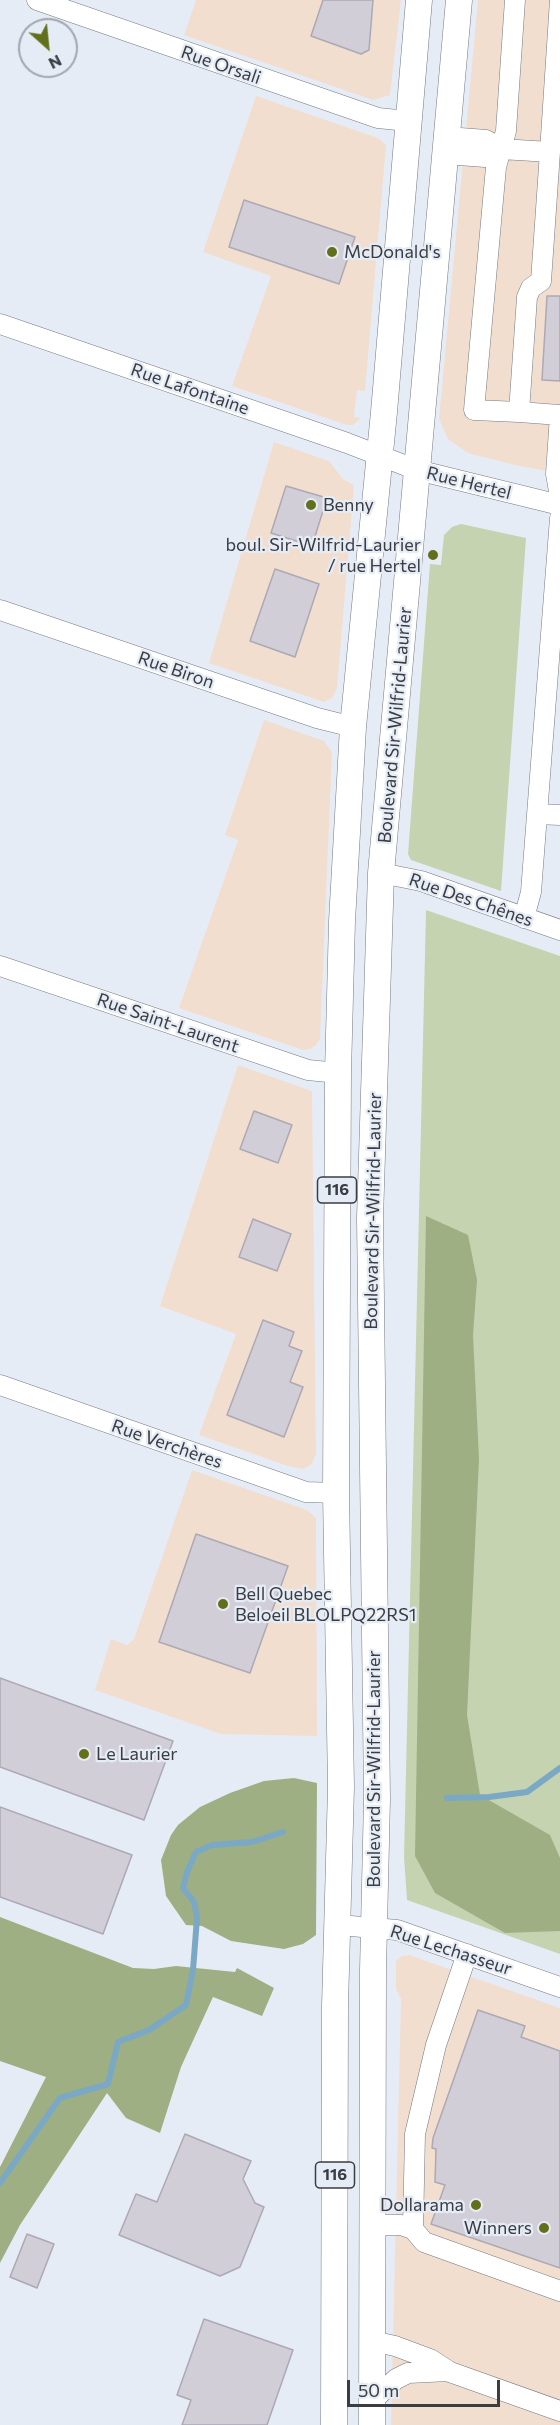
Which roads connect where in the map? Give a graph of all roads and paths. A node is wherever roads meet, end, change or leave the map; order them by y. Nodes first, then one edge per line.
1 (37, 0) edge
2 (419, 0) edge
3 (459, 0) edge
4 (515, 0) edge
5 (560, 0) edge
6 (408, 121) junction
7 (446, 146) junction
8 (501, 149) junction
9 (550, 152) junction
10 (0, 324) edge
11 (519, 412) junction
12 (560, 415) edge
13 (379, 456) junction
14 (417, 470) junction
15 (560, 497) edge
16 (560, 505) edge
17 (560, 518) edge
18 (557, 587) edge
19 (0, 610) edge
20 (353, 727) junction
21 (537, 814) junction
22 (560, 815) edge
23 (381, 873) junction
24 (524, 918) junction
25 (560, 930) edge
26 (0, 966) edge
27 (338, 1073) junction
28 (0, 1385) edge
29 (336, 1493) junction
30 (339, 1925) junction
31 (373, 1927) junction
32 (467, 1954) junction
33 (560, 1987) edge
34 (372, 2225) junction
35 (413, 2229) junction
36 (560, 2291) edge
37 (372, 2341) junction
38 (450, 2372) junction
39 (560, 2411) edge
40 (372, 2413) edge
41 (333, 2425) edge

1 - 6 street, Rue Orsali
2 - 6 main road, Boulevard Sir-Wilfrid-Laurier / 116
3 - 7 main road, Boulevard Sir-Wilfrid-Laurier / 116
4 - 8 street
5 - 9 street
6 - 13 main road, Boulevard Sir-Wilfrid-Laurier / 116
7 - 8 street
7 - 14 main road, Boulevard Sir-Wilfrid-Laurier / 116
8 - 9 street
8 - 11 street
9 - 11 street
10 - 13 street, Rue Lafontaine
11 - 12 street
12 - 15 street
13 - 14 street, Rue Hertel
13 - 20 main road, Boulevard Sir-Wilfrid-Laurier / 116
14 - 16 street, Rue Hertel
14 - 23 main road, Boulevard Sir-Wilfrid-Laurier / 116
17 - 18 street
18 - 21 street
19 - 20 street, Rue Biron
20 - 27 main road, Boulevard Sir-Wilfrid-Laurier / 116
21 - 22 street
21 - 24 street
23 - 24 street, Rue Des Chênes
23 - 31 main road, Boulevard Sir-Wilfrid-Laurier / 116
24 - 25 street, Rue Des Chênes
26 - 27 street, Rue Saint-Laurent
27 - 29 main road, Boulevard Sir-Wilfrid-Laurier / 116
28 - 29 street, Rue Verchères
29 - 30 main road, Boulevard Sir-Wilfrid-Laurier / 116
30 - 31 street, Rue Lechasseur
30 - 41 main road, Boulevard Sir-Wilfrid-Laurier / 116
31 - 32 street, Rue Lechasseur
31 - 34 main road, Boulevard Sir-Wilfrid-Laurier / 116
32 - 33 street, Rue Lechasseur
32 - 35 street
34 - 35 street
34 - 37 main road, Boulevard Sir-Wilfrid-Laurier / 116
35 - 36 street
37 - 38 street
37 - 40 main road, Boulevard Sir-Wilfrid-Laurier / 116
38 - 39 street
38 - 40 street

